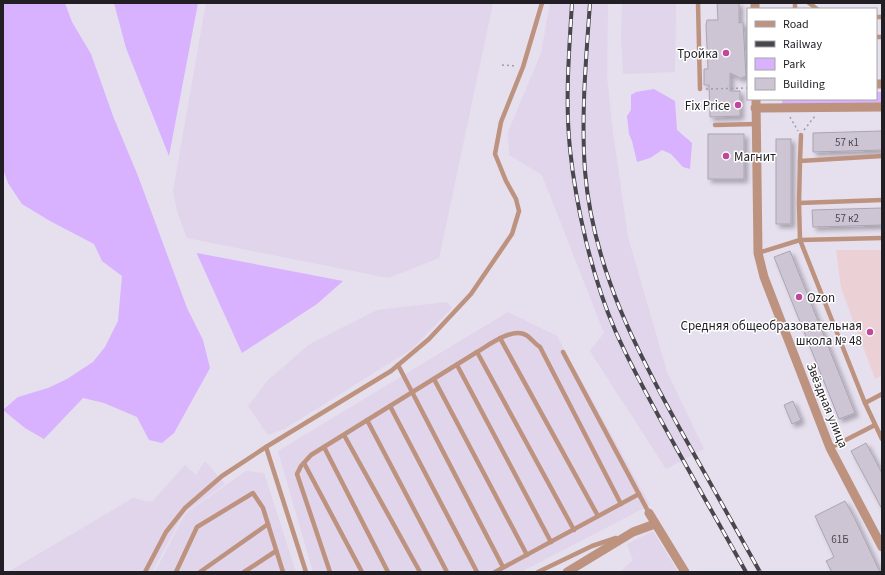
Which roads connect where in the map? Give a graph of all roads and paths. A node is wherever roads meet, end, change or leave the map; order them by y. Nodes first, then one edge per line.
1 (542, 3) edge
2 (698, 3) edge
3 (502, 65) dead end
4 (523, 67) junction
5 (747, 88) edge
6 (700, 89) joint
7 (756, 104) edge
8 (780, 105) edge
9 (882, 107) edge
10 (820, 108) junction
11 (756, 124) junction
12 (715, 125) dead end
13 (801, 135) junction
14 (882, 156) edge
15 (800, 161) junction
16 (882, 200) edge
17 (799, 203) junction
18 (882, 238) edge
19 (800, 240) junction
20 (758, 253) junction
21 (500, 338) junction
22 (477, 352) junction
23 (563, 352) dead end
24 (398, 365) junction
25 (457, 365) junction
26 (434, 379) junction
27 (413, 392) junction
28 (882, 394) edge
29 (865, 403) junction
30 (390, 406) junction
31 (367, 420) junction
32 (875, 426) junction
33 (344, 435) junction
34 (882, 439) edge
35 (266, 447) junction
36 (324, 447) junction
37 (830, 448) junction
38 (304, 463) junction
39 (639, 494) junction
40 (621, 504) junction
41 (649, 513) joint
42 (598, 516) junction
43 (268, 524) junction
44 (656, 524) junction
45 (574, 530) junction
46 (633, 532) junction
47 (551, 542) junction
48 (882, 547) edge
49 (276, 551) junction
50 (527, 555) junction
51 (504, 567) junction
52 (145, 572) edge
53 (176, 572) edge
54 (200, 572) edge
55 (244, 572) edge
56 (283, 572) edge
57 (306, 572) edge
58 (330, 572) edge
59 (362, 572) edge
60 (388, 572) edge
61 (420, 572) edge
62 (448, 572) edge
63 (477, 572) edge
64 (495, 572) edge
65 (538, 572) edge
66 (567, 572) edge
67 (685, 572) edge

1 - 4 lane
2 - 6 lane
3 - 4 path
4 - 24 lane
5 - 6 path
7 - 8 street
7 - 11 street, Звёздная улица
8 - 10 street
8 - 13 path
9 - 10 street
10 - 13 path
11 - 12 lane
11 - 20 street, Звёздная улица
13 - 15 lane
14 - 15 lane
15 - 17 lane
16 - 17 lane
17 - 19 lane
18 - 19 lane
19 - 20 lane
19 - 29 lane
20 - 37 street, Звёздная улица
21 - 22 lane
21 - 40 lane
21 - 42 lane
22 - 25 lane
22 - 45 lane
23 - 39 lane
24 - 27 lane
24 - 35 lane
25 - 26 lane
25 - 47 lane
26 - 27 lane
26 - 50 lane
27 - 30 lane
27 - 51 lane
28 - 29 lane
29 - 32 lane
30 - 31 lane
30 - 63 lane
31 - 33 lane
31 - 62 lane
32 - 34 lane
32 - 37 lane
33 - 36 lane
33 - 61 lane
35 - 52 lane
35 - 57 lane
36 - 38 lane
36 - 60 lane
37 - 48 street, Звёздная улица
38 - 58 lane
38 - 59 lane
39 - 40 lane
39 - 41 lane
40 - 42 lane
41 - 44 street
42 - 45 lane
43 - 49 lane
43 - 53 lane
43 - 54 lane
44 - 46 street
44 - 67 street
45 - 47 lane
46 - 65 lane
46 - 66 street
47 - 50 lane
49 - 55 lane
49 - 56 lane
50 - 51 lane
51 - 64 lane

